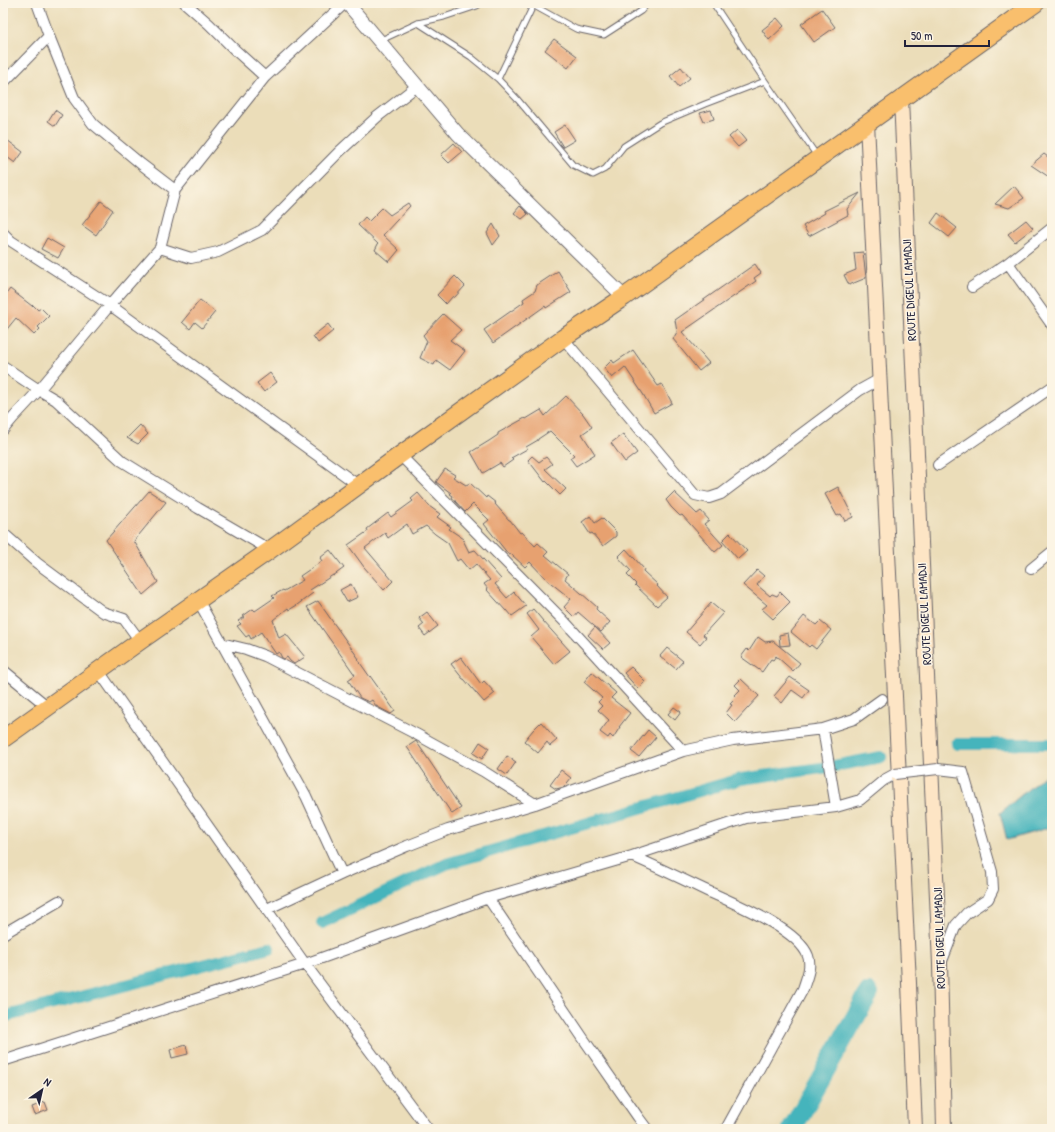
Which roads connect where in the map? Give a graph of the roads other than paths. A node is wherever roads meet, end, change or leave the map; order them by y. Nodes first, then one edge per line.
1 (37, 3) edge
2 (185, 3) edge
3 (346, 3) edge
4 (481, 3) edge
5 (648, 3) edge
6 (714, 3) edge
7 (1036, 3) edge
8 (531, 4) edge
9 (418, 23) junction
10 (49, 36) junction
11 (379, 41) junction
12 (265, 77) junction
13 (498, 79) junction
14 (765, 81) junction
15 (3, 83) edge
16 (417, 86) junction
17 (901, 99) junction
18 (867, 123) junction
19 (818, 158) junction
20 (175, 190) junction
21 (1052, 228) edge
22 (3, 233) edge
23 (160, 248) junction
24 (1008, 263) junction
25 (972, 287) dead end
26 (624, 297) junction
27 (110, 305) junction
28 (1052, 325) edge
29 (563, 338) junction
30 (3, 366) edge
31 (880, 379) junction
32 (1052, 387) edge
33 (39, 390) junction
34 (3, 430) edge
35 (400, 455) junction
36 (938, 465) dead end
37 (358, 485) junction
38 (3, 533) edge
39 (270, 550) junction
40 (1052, 552) edge
41 (1031, 568) dead end
42 (198, 600) junction
43 (140, 641) junction
44 (222, 643) junction
45 (3, 670) edge
46 (98, 670) junction
47 (882, 699) dead end
48 (48, 707) junction
49 (823, 729) junction
50 (3, 739) edge
51 (684, 751) junction
52 (534, 804) junction
53 (836, 807) junction
54 (632, 856) junction
55 (342, 874) junction
56 (488, 898) junction
57 (58, 901) dead end
58 (267, 909) junction
59 (3, 934) edge
60 (305, 964) junction
61 (940, 964) junction
62 (3, 1061) edge
63 (428, 1129) edge
64 (647, 1129) edge
65 (726, 1129) edge
66 (914, 1129) edge
67 (944, 1129) edge

1 - 10 street
2 - 12 street
3 - 11 street
3 - 12 street
4 - 9 lane
5 - 8 lane
6 - 14 lane
7 - 17 highway
8 - 13 lane
9 - 11 lane
9 - 13 lane
10 - 15 street
10 - 20 street
11 - 16 street
12 - 20 street
13 - 14 lane
14 - 19 lane
16 - 23 street
16 - 26 street
17 - 18 highway
17 - 61 main road, ROUTE DIGEUL LAMADJI
18 - 19 highway
18 - 31 main road
19 - 26 highway
20 - 23 street
21 - 24 street
22 - 27 street
23 - 27 street
24 - 25 street
24 - 28 street
26 - 29 highway
27 - 33 street
27 - 37 street
29 - 31 street
29 - 35 highway
30 - 33 street
31 - 66 main road
32 - 36 street
33 - 34 street
33 - 39 street
35 - 37 highway
35 - 51 street
37 - 39 highway
38 - 43 street
39 - 42 highway
40 - 41 street
42 - 43 highway
42 - 44 street
43 - 46 highway
44 - 52 street
44 - 55 street
45 - 48 street
46 - 48 highway
46 - 58 street
47 - 49 street
48 - 50 highway
49 - 51 street
49 - 53 street
51 - 52 street
52 - 55 street
53 - 54 street
53 - 61 street, bridge
54 - 56 street
54 - 65 street
55 - 58 street
56 - 60 street
56 - 64 street
57 - 59 street
58 - 60 street
60 - 62 street
60 - 63 street
61 - 67 main road, ROUTE DIGEUL LAMADJI

